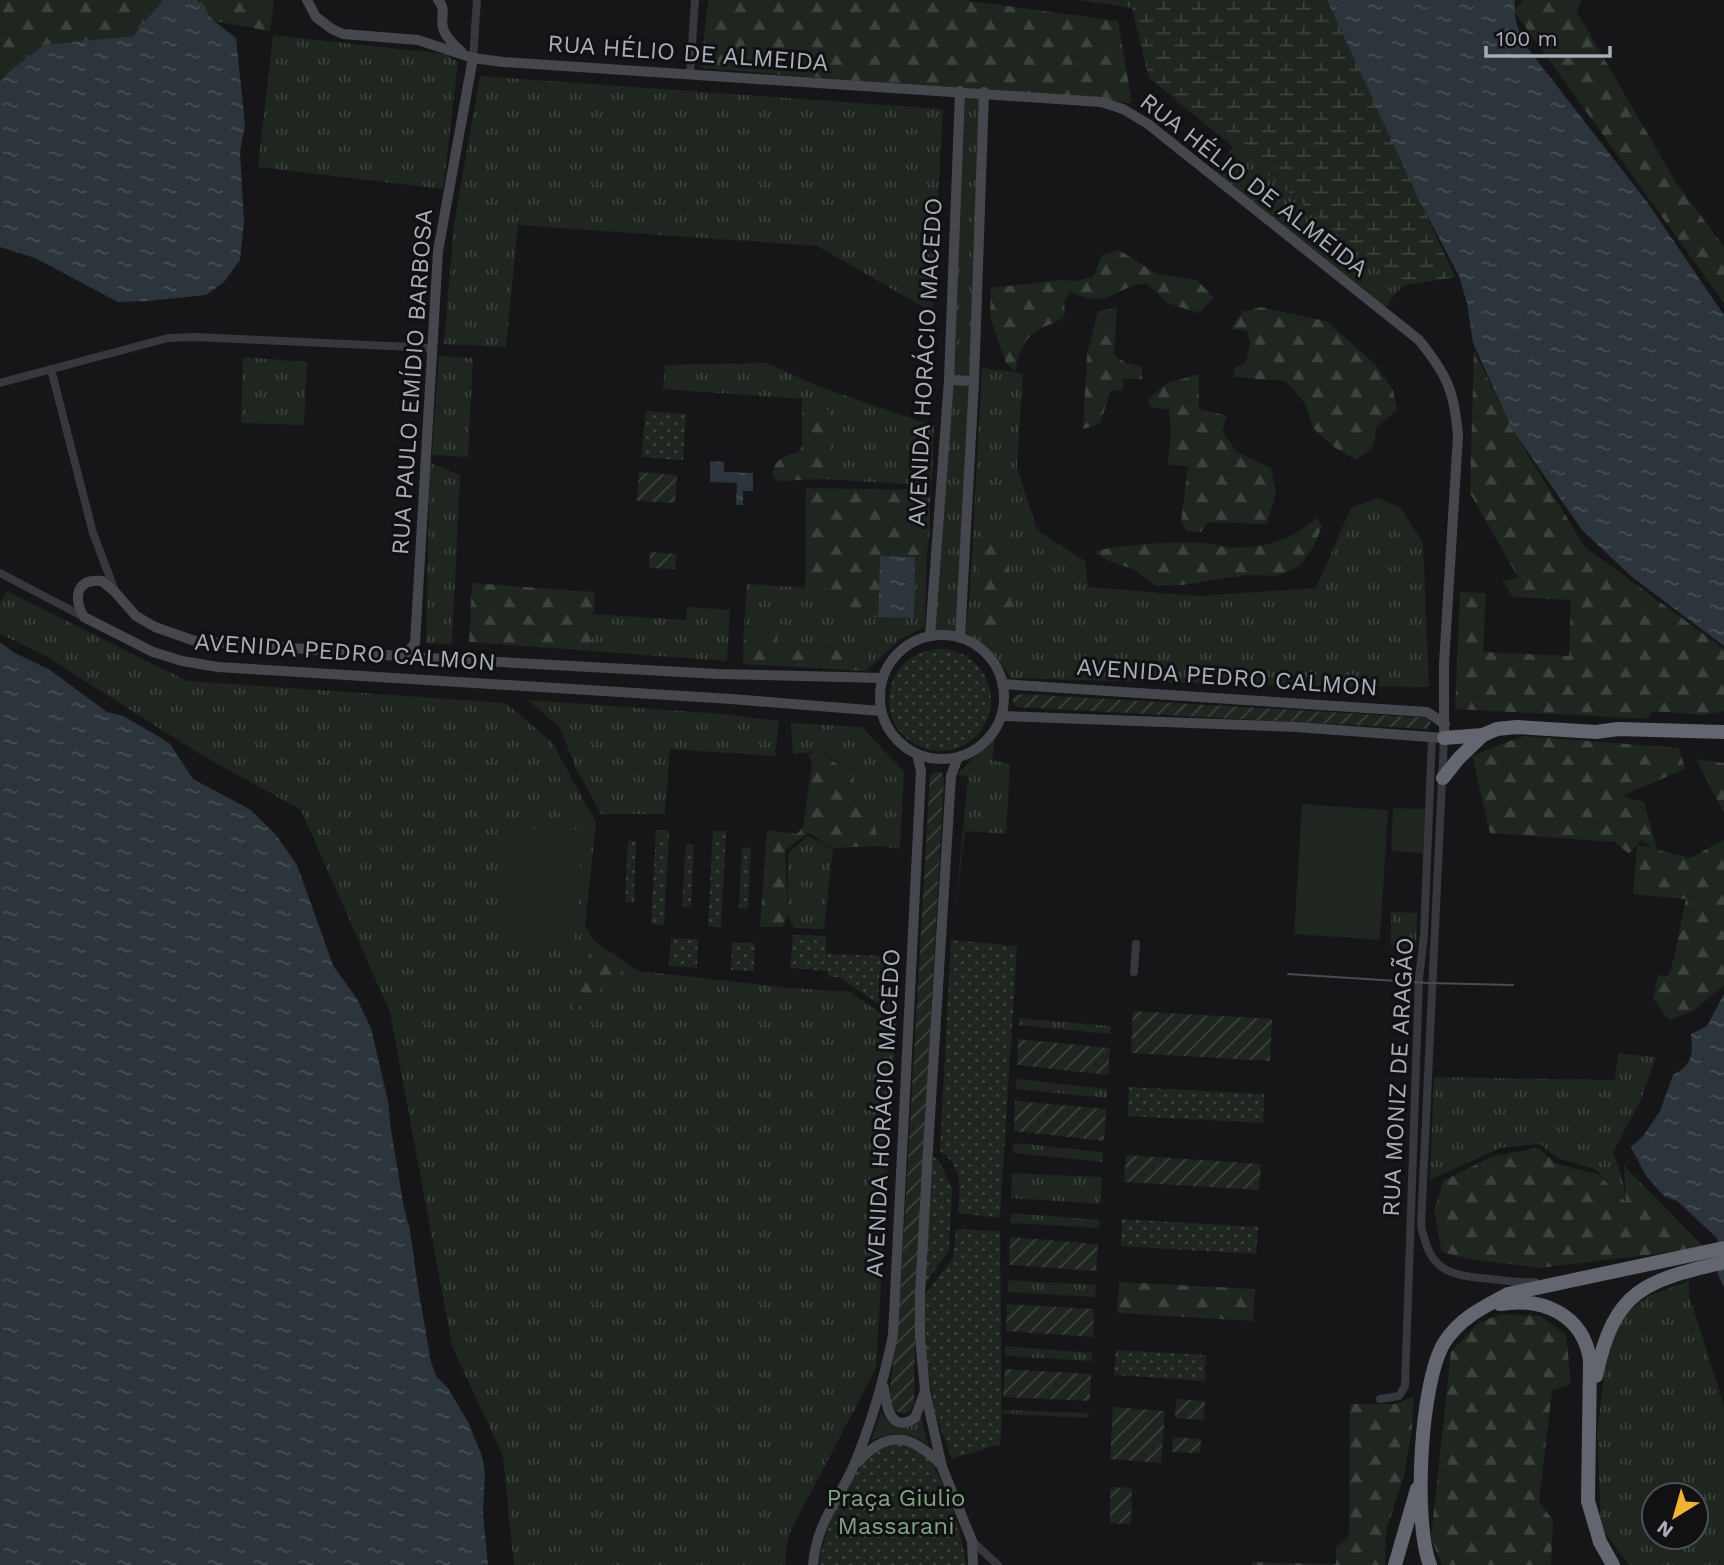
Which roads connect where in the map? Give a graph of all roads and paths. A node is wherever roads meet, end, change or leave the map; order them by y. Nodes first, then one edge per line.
1 (307, 0) edge
2 (438, 0) edge
3 (477, 0) edge
4 (695, 0) edge
5 (442, 26) junction
6 (418, 40) junction
7 (473, 58) junction
8 (690, 75) junction
9 (960, 91) junction
10 (984, 92) junction
11 (433, 348) junction
12 (51, 369) junction
13 (948, 380) junction
14 (974, 381) junction
15 (0, 383) edge
16 (0, 573) edge
17 (115, 592) junction
18 (84, 617) junction
19 (930, 636) junction
20 (960, 638) junction
21 (415, 643) junction
22 (403, 657) junction
23 (426, 659) junction
24 (882, 678) junction
25 (1002, 684) junction
26 (1444, 696) junction
27 (881, 711) junction
28 (1427, 712) junction
29 (1002, 716) junction
30 (1724, 732) edge
31 (1440, 733) junction
32 (1483, 735) junction
33 (1670, 736) junction
34 (1724, 744) edge
35 (917, 754) junction
36 (958, 757) junction
37 (1443, 778) junction
38 (1136, 944) dead end
39 (1134, 972) dead end
40 (1724, 1248) edge
41 (1724, 1262) edge
42 (1672, 1267) junction
43 (1584, 1277) junction
44 (1484, 1306) junction
45 (884, 1381) junction
46 (925, 1391) junction
47 (1380, 1399) dead end
48 (1590, 1408) junction
49 (942, 1467) junction
50 (852, 1469) junction
51 (1421, 1474) junction
52 (972, 1541) junction
53 (813, 1565) edge
54 (973, 1565) edge
55 (998, 1565) edge
56 (1395, 1565) edge
57 (1430, 1565) edge
58 (1613, 1565) edge

1 - 6 street, RUA HÉLIO DE ALMEIDA
2 - 5 street
3 - 7 street, RUA PAULO EMÍDIO BARBOSA
4 - 8 street
5 - 6 street
5 - 7 street
6 - 7 street, RUA HÉLIO DE ALMEIDA
7 - 8 street, RUA HÉLIO DE ALMEIDA
7 - 11 street, RUA PAULO EMÍDIO BARBOSA
8 - 9 street, RUA HÉLIO DE ALMEIDA
9 - 10 street, RUA HÉLIO DE ALMEIDA
9 - 13 street, AVENIDA HORÁCIO MACEDO
10 - 14 street, AVENIDA HORÁCIO MACEDO
10 - 26 street, RUA HÉLIO DE ALMEIDA
11 - 12 street
11 - 21 street, RUA PAULO EMÍDIO BARBOSA
12 - 15 street
12 - 17 street
13 - 14 street
13 - 19 street, AVENIDA HORÁCIO MACEDO
14 - 20 street, AVENIDA HORÁCIO MACEDO
16 - 18 street
17 - 18 street
17 - 22 street, AVENIDA PEDRO CALMON
18 - 27 street, AVENIDA PEDRO CALMON
19 - 20 street
19 - 24 street
20 - 25 street
21 - 22 street
21 - 23 street
22 - 23 street, AVENIDA PEDRO CALMON
23 - 24 street, AVENIDA PEDRO CALMON
24 - 27 street
25 - 28 street, AVENIDA PEDRO CALMON
25 - 29 street
26 - 28 street
26 - 31 street, RUA HÉLIO DE ALMEIDA
27 - 35 street
28 - 31 street, AVENIDA PEDRO CALMON
29 - 31 street, AVENIDA PEDRO CALMON
29 - 36 street
30 - 33 highway
31 - 32 highway
31 - 37 street, RUA MONIZ DE ARAGÃO
31 - 47 street, RUA MONIZ DE ARAGÃO
32 - 33 highway
32 - 37 highway
33 - 34 highway
35 - 36 street
35 - 45 street, AVENIDA HORÁCIO MACEDO
36 - 46 street, AVENIDA HORÁCIO MACEDO
37 - 43 street, RUA MONIZ DE ARAGÃO
38 - 39 street
40 - 42 highway
41 - 42 highway
42 - 43 highway
42 - 48 highway
43 - 44 highway
44 - 48 highway
44 - 51 highway
45 - 46 street
45 - 50 street, AVENIDA HORÁCIO MACEDO
46 - 49 street, AVENIDA HORÁCIO MACEDO
48 - 58 highway
49 - 50 street
49 - 52 street
50 - 53 street
51 - 56 highway
51 - 57 highway
52 - 54 street
52 - 55 street

